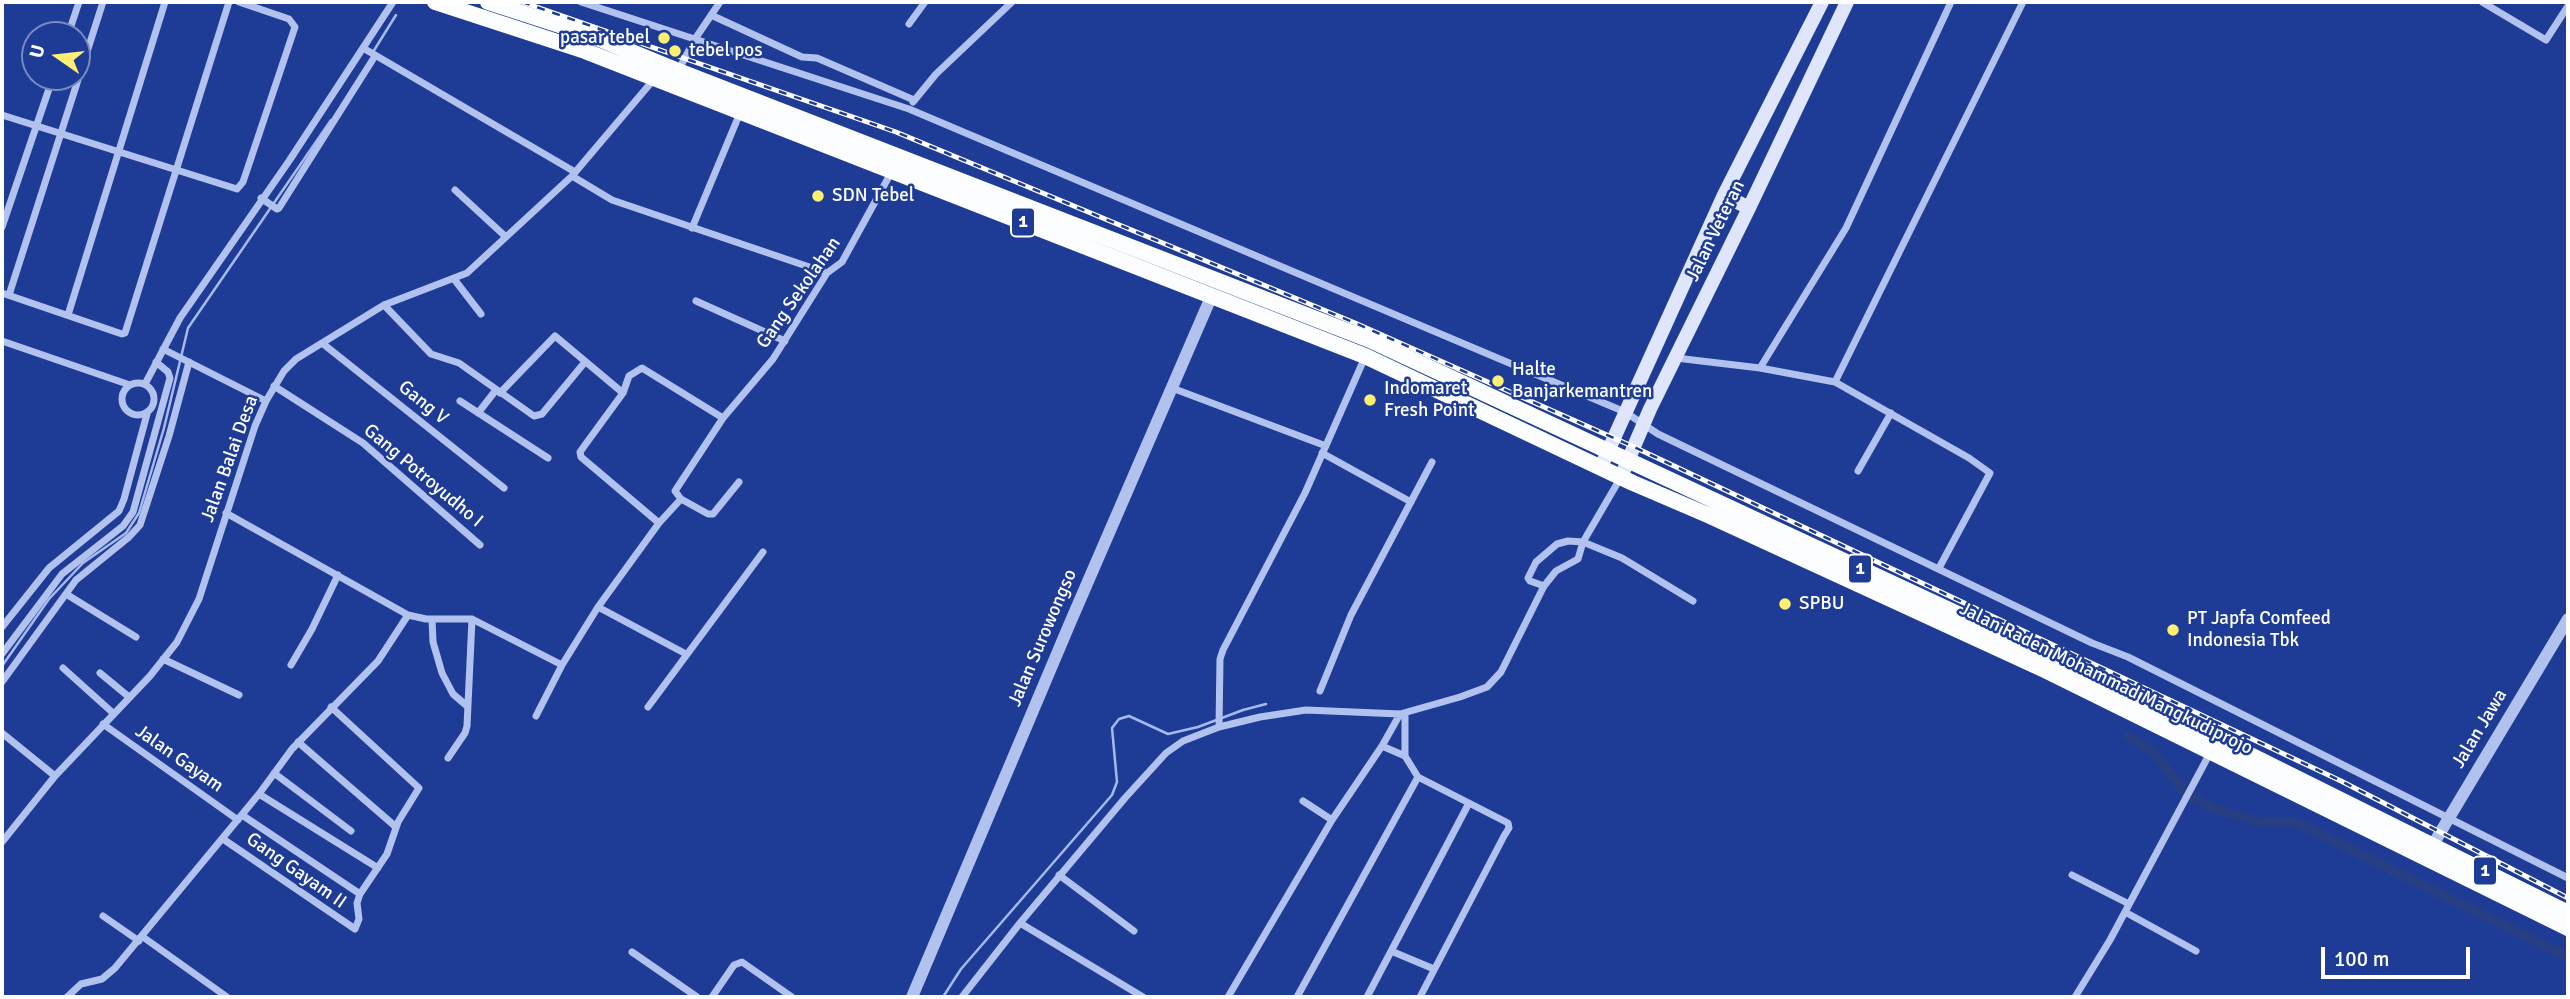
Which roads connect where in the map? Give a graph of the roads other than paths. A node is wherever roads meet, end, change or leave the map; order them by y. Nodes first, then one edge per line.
1 (79, 2) edge
2 (103, 2) edge
3 (165, 2) edge
4 (229, 2) edge
5 (239, 2) edge
6 (393, 2) edge
7 (435, 2) edge
8 (488, 2) edge
9 (581, 2) edge
10 (720, 2) edge
11 (925, 2) edge
12 (1012, 2) edge
13 (1822, 2) edge
14 (1846, 2) edge
15 (1951, 2) edge
16 (2023, 2) edge
17 (2482, 2) edge
18 (2568, 6) edge
19 (711, 15) junction
20 (73, 21) edge
21 (909, 24) dead end
22 (695, 39) junction
23 (369, 52) junction
24 (678, 71) junction
25 (655, 78) junction
26 (48, 91) edge
27 (914, 100) junction
28 (327, 108) junction
29 (909, 109) junction
30 (741, 111) junction
31 (2, 115) edge
32 (337, 117) junction
33 (37, 125) junction
34 (61, 134) junction
35 (309, 136) junction
36 (319, 145) junction
37 (118, 151) junction
38 (291, 163) junction
39 (896, 163) junction
40 (177, 170) junction
41 (302, 171) junction
42 (573, 174) junction
43 (456, 190) dead end
44 (1724, 195) junction
45 (268, 203) junction
46 (1749, 208) junction
47 (2, 227) edge
48 (692, 228) junction
49 (506, 237) junction
50 (827, 273) junction
51 (454, 279) junction
52 (5, 294) edge
53 (1212, 295) junction
54 (696, 301) dead end
55 (384, 305) junction
56 (481, 314) dead end
57 (68, 315) junction
58 (2, 341) edge
59 (785, 341) junction
60 (322, 342) junction
61 (163, 349) junction
62 (1365, 356) junction
63 (1675, 358) junction
64 (156, 362) junction
65 (187, 362) junction
66 (585, 362) junction
67 (1760, 368) junction
68 (1835, 382) junction
69 (145, 384) junction
70 (131, 385) junction
71 (274, 386) junction
72 (1172, 388) junction
73 (498, 392) junction
74 (623, 393) junction
75 (266, 401) junction
76 (460, 401) dead end
77 (1625, 412) junction
78 (478, 413) junction
79 (1891, 413) junction
80 (147, 414) junction
81 (723, 418) junction
82 (1644, 423) junction
83 (1324, 450) junction
84 (1608, 452) junction
85 (548, 458) dead end
86 (1628, 461) junction
87 (1432, 462) dead end
88 (1601, 468) junction
89 (1858, 471) dead end
90 (1621, 477) junction
91 (739, 482) dead end
92 (504, 488) dead end
93 (681, 499) junction
94 (1411, 502) junction
95 (226, 513) junction
96 (659, 523) junction
97 (480, 545) dead end
98 (1581, 546) junction
99 (763, 552) dead end
100 (1939, 568) junction
101 (71, 575) junction
102 (338, 575) junction
103 (1542, 586) junction
104 (66, 594) junction
105 (1693, 601) dead end
106 (598, 607) junction
107 (408, 615) junction
108 (432, 619) junction
109 (472, 619) junction
110 (2568, 619) edge
111 (2, 627) edge
112 (136, 637) dead end
113 (2, 654) edge
114 (686, 654) junction
115 (163, 659) junction
116 (291, 665) dead end
117 (562, 665) junction
118 (63, 668) dead end
119 (100, 673) dead end
120 (2, 682) edge
121 (1320, 691) dead end
122 (239, 695) dead end
123 (129, 697) junction
124 (467, 706) junction
125 (331, 707) junction
126 (648, 707) dead end
127 (113, 713) junction
128 (1403, 713) junction
129 (536, 716) dead end
130 (103, 724) junction
131 (1220, 726) junction
132 (2, 733) edge
133 (298, 742) junction
134 (1382, 746) junction
135 (2211, 751) junction
136 (1405, 756) junction
137 (448, 758) dead end
138 (274, 773) junction
139 (55, 776) junction
140 (1418, 777) junction
141 (259, 794) junction
142 (1303, 801) dead end
143 (1469, 803) junction
144 (240, 818) junction
145 (2447, 818) junction
146 (1332, 820) junction
147 (396, 827) junction
148 (351, 831) dead end
149 (223, 838) junction
150 (2, 842) edge
151 (2428, 851) junction
152 (378, 868) junction
153 (1059, 875) junction
154 (2072, 875) dead end
155 (2568, 878) edge
156 (360, 894) junction
157 (2127, 908) junction
158 (2568, 913) edge
159 (103, 916) dead end
160 (1020, 923) junction
161 (2568, 928) edge
162 (1134, 931) dead end
163 (141, 939) junction
164 (1391, 951) junction
165 (2196, 951) dead end
166 (632, 952) dead end
167 (1434, 970) junction
168 (67, 997) edge
169 (227, 997) edge
170 (697, 997) edge
171 (712, 997) edge
172 (792, 997) edge
173 (912, 997) edge
174 (962, 997) edge
175 (1143, 997) edge
176 (1228, 997) edge
177 (1297, 997) edge
178 (1367, 997) edge
179 (1420, 997) edge
180 (2075, 997) edge

1 - 20 street
2 - 34 street
3 - 37 street
4 - 40 street
5 - 40 street
6 - 23 street
7 - 25 highway, 1
8 - 24 highway, 1
9 - 22 street
10 - 19 street
11 - 21 street
12 - 27 street
13 - 44 main road, Jalan Veteran
14 - 46 main road, Jalan Veteran
15 - 67 street
16 - 68 street
17 - 18 street
19 - 22 street
19 - 27 street
22 - 24 street
22 - 29 street
23 - 28 street
23 - 32 street
23 - 42 street
24 - 39 highway, 1
25 - 30 highway, 1
25 - 42 street, Jalan Balai Desa
26 - 33 street
27 - 29 street
28 - 32 street
28 - 35 street
29 - 77 street
30 - 39 highway, 1
30 - 48 street
31 - 33 street
32 - 36 street
33 - 34 street
33 - 47 street
34 - 37 street
34 - 52 street
35 - 36 street
35 - 38 street
36 - 41 street
37 - 40 street
37 - 57 street
38 - 41 street
38 - 45 street
39 - 50 street, Gang Sekolahan
39 - 53 highway, 1
39 - 84 highway, 1
40 - 57 street
41 - 45 street
42 - 48 street
42 - 49 street, Jalan Balai Desa
43 - 49 street
44 - 46 main road
44 - 77 main road, Jalan Veteran
45 - 61 street
46 - 63 main road, Jalan Veteran
48 - 50 street
49 - 51 street, Jalan Balai Desa
50 - 59 street, Gang Sekolahan
51 - 55 street, Jalan Balai Desa
51 - 56 street
52 - 57 street
53 - 62 highway, 1
53 - 72 street, Jalan Surowongso
54 - 59 street
55 - 60 street, Jalan Balai Desa
55 - 73 street
58 - 70 street
59 - 81 street, Gang Sekolahan
60 - 71 street, Jalan Balai Desa
60 - 92 street, Gang V
61 - 64 street
61 - 65 street
62 - 83 street
62 - 88 highway, 1
63 - 67 street
63 - 82 main road, Jalan Veteran
64 - 69 street
64 - 101 street
65 - 75 street
65 - 101 street
66 - 73 street
66 - 73 street
66 - 74 street
67 - 68 street
68 - 79 street
69 - 70 street
69 - 80 street
70 - 80 street
71 - 75 street, Jalan Balai Desa
71 - 97 street, Gang Potroyudho I
72 - 83 street
72 - 173 street, Jalan Surowongso
73 - 78 street
74 - 81 street
74 - 96 street
75 - 95 street, Jalan Balai Desa
76 - 78 street
77 - 82 street
77 - 84 main road, Jalan Veteran
78 - 85 street
79 - 89 street
79 - 100 street
80 - 111 street
81 - 93 street, Gang Sekolahan
82 - 86 main road, Jalan Veteran
82 - 100 street
83 - 94 street
83 - 131 street
84 - 86 highway, 1
84 - 88 main road, Jalan Veteran
86 - 90 main road, Jalan Veteran
86 - 151 highway, Jalan Raden Mohammad Mangkudiprojo / 1
87 - 94 street
88 - 90 highway, 1
90 - 98 street
90 - 135 highway, Jalan Raden Mohammad Mangkudiprojo / 1
91 - 93 street
93 - 96 street
94 - 121 street
95 - 102 street
95 - 115 street, Jalan Balai Desa
96 - 106 street
98 - 103 street
98 - 103 street
98 - 105 street
99 - 114 street
100 - 145 street
101 - 104 street
101 - 113 street
102 - 107 street
102 - 116 street
103 - 128 street
104 - 112 street
104 - 120 street
106 - 114 street
106 - 117 street
107 - 108 street
107 - 125 street
108 - 109 street
108 - 124 street
109 - 117 street
109 - 124 street
110 - 145 street, Jalan Jawa
114 - 126 street
115 - 122 street
115 - 123 street, Jalan Balai Desa
117 - 129 street
118 - 127 street
119 - 123 street
123 - 127 street, Jalan Balai Desa
124 - 137 street
125 - 133 street
125 - 147 street, Gang Gayam II
127 - 130 street, Jalan Balai Desa
128 - 131 street
128 - 134 street
128 - 136 street
130 - 139 street, Jalan Balai Desa
130 - 144 street, Jalan Gayam
131 - 153 street
132 - 139 street
133 - 138 street
133 - 147 street
134 - 136 street
134 - 146 street
135 - 151 highway, Jalan Raden Mohammad Mangkudiprojo / 1
135 - 157 street
136 - 140 street
138 - 141 street
138 - 148 street
139 - 150 street, Jalan Balai Desa
140 - 143 street
140 - 177 street
141 - 144 street
141 - 152 street
142 - 146 street
143 - 164 street
143 - 167 street
144 - 149 street
144 - 156 street, Jalan Gayam
145 - 151 street, Jalan Jawa
145 - 155 street
146 - 176 street
147 - 152 street, Gang Gayam II
149 - 156 street, Gang Gayam II
149 - 163 street
151 - 158 highway, Jalan Raden Mohammad Mangkudiprojo / 1
151 - 161 highway, Jalan Raden Mohammad Mangkudiprojo / 1
152 - 156 street, Gang Gayam II
153 - 160 street
153 - 162 street
154 - 157 street
157 - 165 street
157 - 180 street
159 - 163 street
160 - 174 street
160 - 175 street
163 - 168 street
163 - 169 street
164 - 167 street
164 - 178 street
166 - 170 street
167 - 179 street
171 - 172 street

